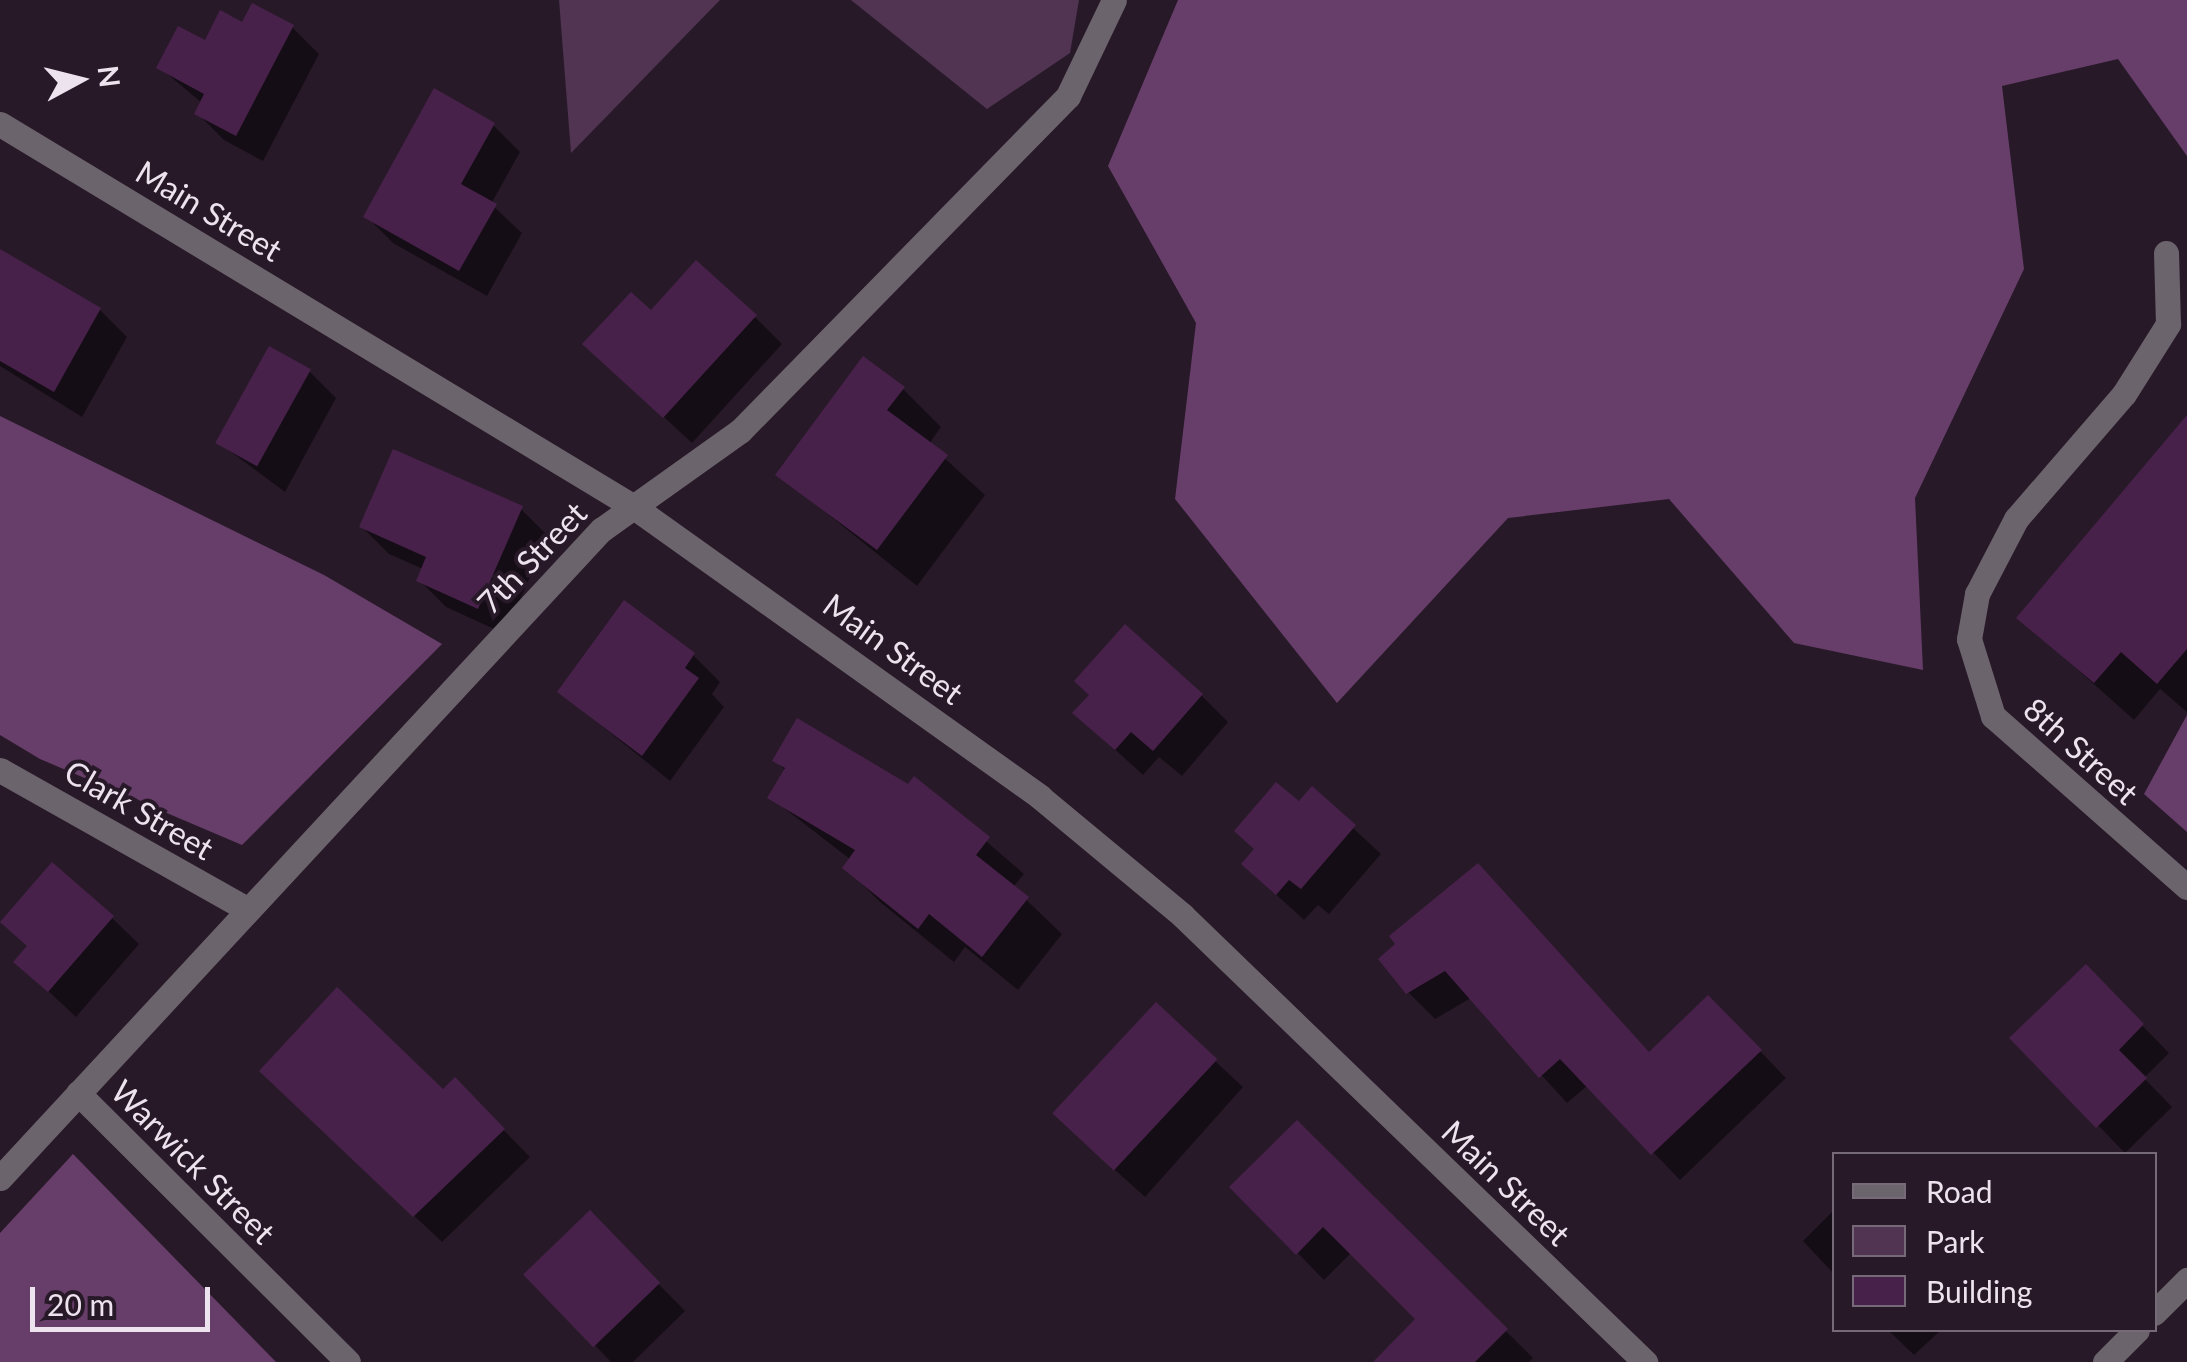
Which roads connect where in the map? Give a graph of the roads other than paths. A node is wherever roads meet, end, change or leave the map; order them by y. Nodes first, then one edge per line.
1 (1114, 0) edge
2 (0, 124) edge
3 (2166, 253) dead end
4 (634, 506) junction
5 (0, 770) edge
6 (2187, 887) edge
7 (245, 908) junction
8 (78, 1093) junction
9 (0, 1178) edge
10 (2187, 1280) edge
11 (2157, 1309) edge
12 (2136, 1332) edge
13 (348, 1362) edge
14 (1645, 1362) edge
15 (2105, 1362) edge

1 - 4 street, 7th Street
2 - 4 street, Main Street
3 - 6 street, 8th Street
4 - 7 street, 7th Street
4 - 14 street, Main Street
5 - 7 street, Clark Street
7 - 8 street, 7th Street
8 - 9 street, 7th Street
8 - 13 street, Warwick Street
10 - 11 street
12 - 15 street

